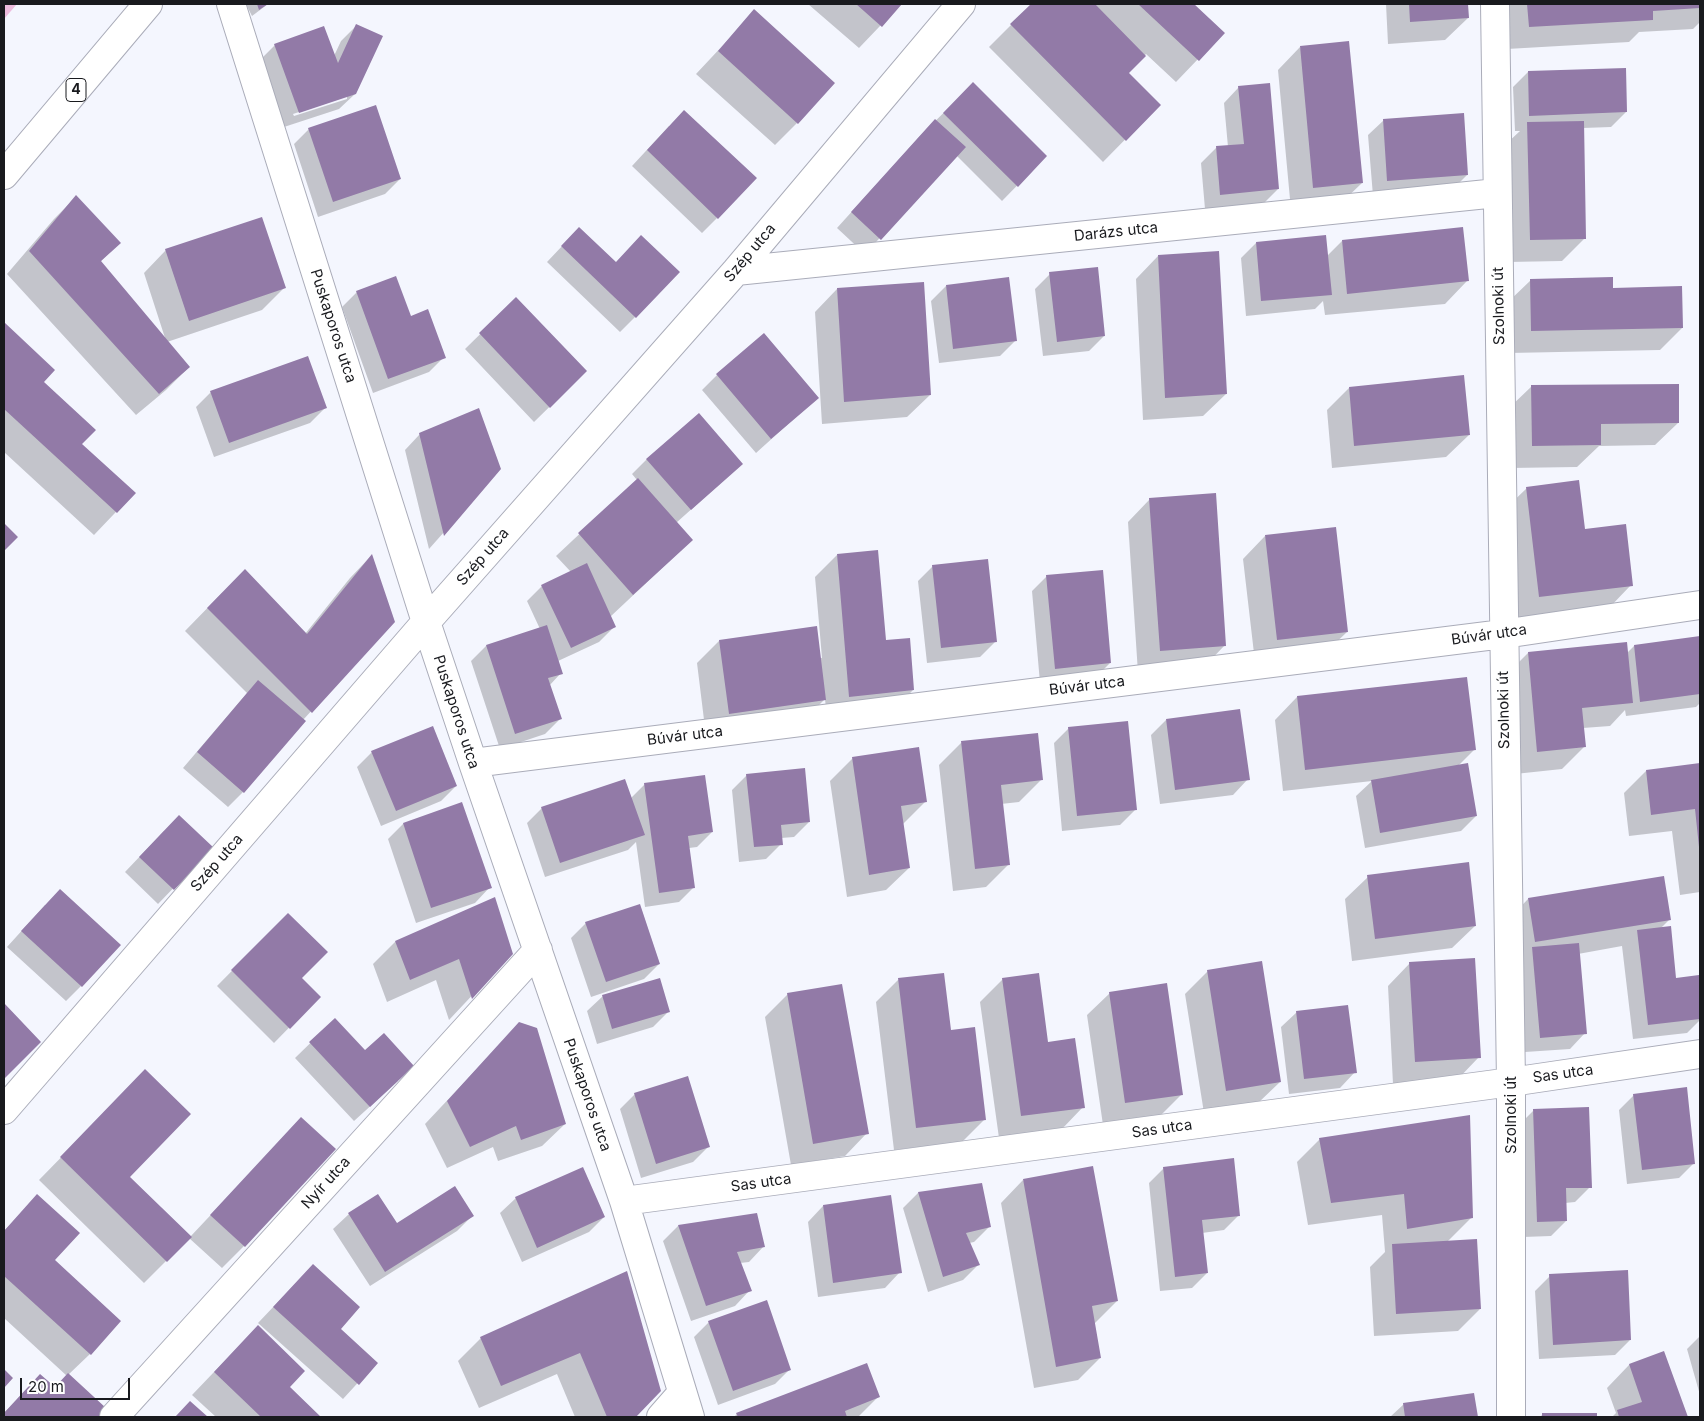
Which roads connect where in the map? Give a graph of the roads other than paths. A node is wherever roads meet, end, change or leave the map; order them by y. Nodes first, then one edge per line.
1 (148, 4) edge
2 (231, 4) edge
3 (961, 4) edge
4 (1495, 4) edge
5 (6, 167) edge
6 (1497, 193) junction
7 (736, 271) junction
8 (1700, 605) edge
9 (426, 622) junction
10 (1503, 634) junction
11 (473, 763) junction
12 (538, 950) junction
13 (1700, 1054) edge
14 (1511, 1082) junction
15 (4, 1110) edge
16 (624, 1201) junction
17 (686, 1405) edge
18 (114, 1417) edge
19 (661, 1417) edge
20 (1510, 1417) edge

1 - 5 street, 4
2 - 9 street, Puskaporos utca
3 - 7 street, Szép utca
4 - 6 street, Szolnoki út
6 - 7 street, Darázs utca
6 - 10 street, Szolnoki út
7 - 9 street, Szép utca
8 - 10 street, Búvár utca
9 - 11 street, Puskaporos utca
9 - 15 street, Szép utca
10 - 11 street, Búvár utca
10 - 14 street, Szolnoki út
11 - 12 street, Puskaporos utca
12 - 16 street, Puskaporos utca
12 - 18 street, Nyír utca
13 - 14 street, Sas utca
14 - 16 street, Sas utca
14 - 20 street, Szolnoki út
16 - 17 street, Puskaporos utca
17 - 19 street

